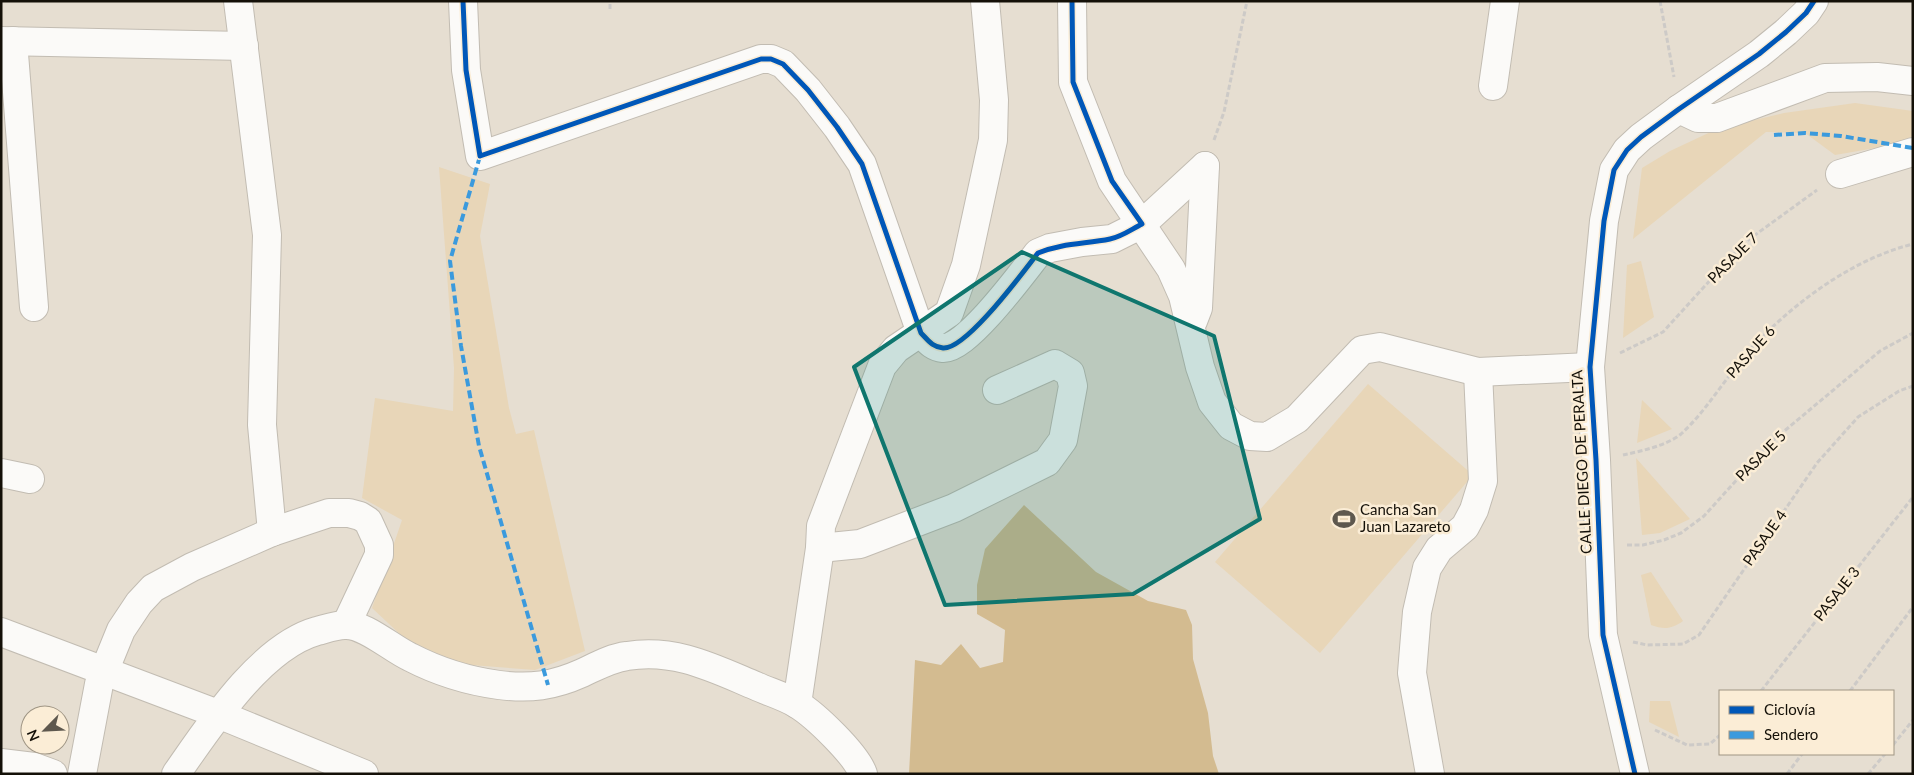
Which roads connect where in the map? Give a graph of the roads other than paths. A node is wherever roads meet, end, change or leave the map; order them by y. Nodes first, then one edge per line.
1 (238, 1) edge
2 (463, 1) edge
3 (985, 1) edge
4 (1072, 1) edge
5 (1505, 1) edge
6 (1814, 1) edge
7 (7, 41) edge
8 (244, 46) junction
9 (1913, 81) edge
10 (1494, 86) dead end
11 (1679, 109) junction
12 (1913, 152) edge
13 (1840, 174) road end
14 (1142, 224) junction
15 (34, 307) dead end
16 (1190, 326) junction
17 (922, 333) junction
18 (1590, 367) junction
19 (1478, 372) junction
20 (997, 390) dead end
21 (1, 473) edge
22 (30, 478) dead end
23 (272, 532) junction
24 (820, 548) junction
25 (346, 625) junction
26 (1, 632) edge
27 (105, 671) junction
28 (797, 704) junction
29 (218, 714) junction
30 (1, 763) edge
31 (53, 774) edge
32 (82, 774) edge
33 (176, 774) edge
34 (364, 774) edge
35 (864, 774) edge
36 (1430, 774) edge
37 (1635, 774) edge

1 - 8 street
2 - 17 street
3 - 17 street
4 - 14 street
5 - 10 street
6 - 11 street, CALLE DIEGO DE PERALTA
7 - 8 street
7 - 15 street
8 - 23 street
9 - 11 street
11 - 18 street, CALLE DIEGO DE PERALTA
12 - 13 street
14 - 16 street
14 - 16 street
14 - 17 street
16 - 19 street
17 - 24 street
18 - 19 street
18 - 37 street, CALLE DIEGO DE PERALTA
19 - 36 street
20 - 24 street
21 - 22 street
23 - 25 street
23 - 27 street
24 - 28 street
25 - 28 street
25 - 29 street
26 - 27 street
27 - 29 street
27 - 32 street
28 - 35 street
29 - 33 street
29 - 34 street
30 - 31 street

